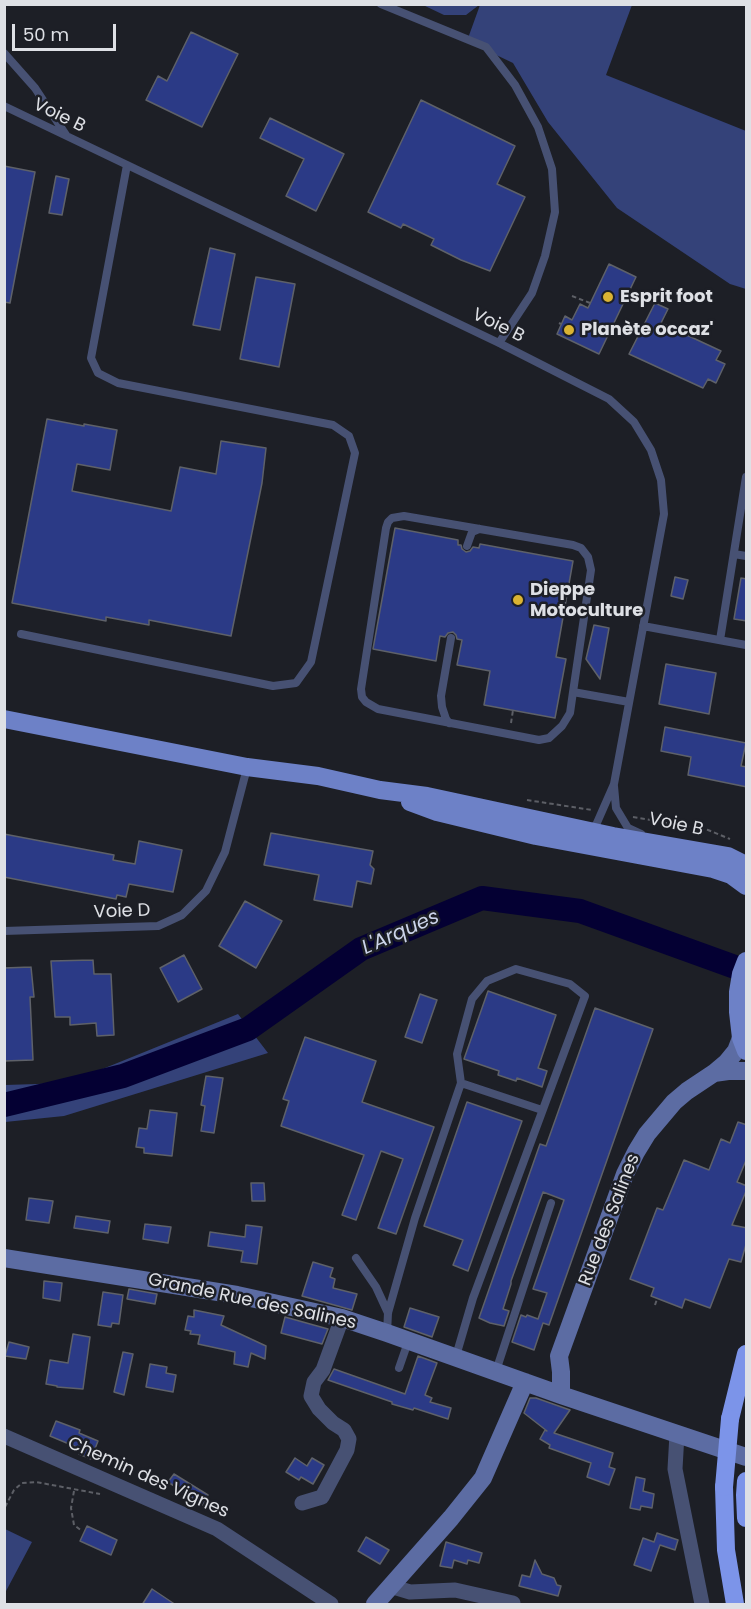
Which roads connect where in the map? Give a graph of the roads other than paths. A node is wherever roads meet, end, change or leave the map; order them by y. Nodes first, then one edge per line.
1 (381, 4) edge
2 (4, 52) edge
3 (4, 106) edge
4 (66, 136) junction
5 (127, 165) junction
6 (500, 343) junction
7 (747, 477) edge
8 (479, 529) junction
9 (467, 546) dead end
10 (734, 554) junction
11 (747, 556) edge
12 (643, 626) junction
13 (21, 634) dead end
14 (451, 638) dead end
15 (720, 640) junction
16 (747, 645) edge
17 (573, 692) junction
18 (629, 702) junction
19 (4, 719) edge
20 (449, 723) junction
21 (247, 767) junction
22 (614, 784) junction
23 (380, 790) junction
24 (587, 831) junction
25 (728, 856) junction
26 (747, 865) edge
27 (747, 886) edge
28 (4, 931) edge
29 (747, 961) edge
30 (744, 1045) edge
31 (747, 1071) edge
32 (714, 1073) junction
33 (461, 1083) junction
34 (542, 1110) junction
35 (551, 1203) dead end
36 (4, 1258) edge
37 (356, 1258) dead end
38 (388, 1313) junction
39 (342, 1318) junction
40 (387, 1333) junction
41 (409, 1341) junction
42 (747, 1354) edge
43 (559, 1356) junction
44 (455, 1358) junction
45 (399, 1368) dead end
46 (495, 1372) junction
47 (532, 1384) junction
48 (561, 1395) junction
49 (677, 1434) junction
50 (4, 1436) edge
51 (747, 1457) edge
52 (746, 1488) edge
53 (302, 1503) dead end
54 (747, 1518) edge
55 (390, 1586) junction
56 (513, 1603) edge
57 (331, 1605) edge
58 (375, 1605) edge
59 (702, 1605) edge
60 (735, 1605) edge

1 - 6 lane
2 - 4 lane
3 - 4 lane, Voie B
4 - 5 lane, Voie B
5 - 6 lane, Voie B
5 - 13 lane
6 - 12 lane, Voie B
7 - 10 lane
8 - 9 lane
8 - 17 lane
8 - 20 lane
10 - 11 lane
10 - 15 lane
12 - 15 lane
12 - 18 lane, Voie B
14 - 20 lane
15 - 16 lane
17 - 18 lane
17 - 20 lane
18 - 22 lane, Voie B
19 - 21 main road
21 - 23 main road
21 - 28 lane, Voie D
22 - 24 lane, Voie B
22 - 25 lane, Voie B
23 - 24 main road
23 - 27 main road
24 - 25 main road
25 - 26 main road
29 - 30 main road
30 - 32 main road, Rue des Salines
31 - 32 main road, Rue des Salines
32 - 43 main road, Rue des Salines
33 - 34 lane
33 - 34 lane
33 - 38 lane
34 - 44 lane
35 - 46 lane
36 - 39 main road, Grande Rue des Salines
37 - 38 lane
38 - 40 lane
39 - 40 main road, Grande Rue des Salines
39 - 53 street
40 - 41 main road, Grande Rue des Salines
41 - 44 main road, Grande Rue des Salines
41 - 45 lane
42 - 60 highway, bridge
43 - 47 main road
43 - 48 main road, Rue des Salines
44 - 46 main road, Grande Rue des Salines
46 - 47 main road, Grande Rue des Salines
47 - 48 main road, Grande Rue des Salines
47 - 55 main road
48 - 49 main road, Grande Rue des Salines
49 - 51 main road, Grande Rue des Salines
49 - 59 street
50 - 57 street, Chemin des Vignes
52 - 54 highway
55 - 56 street
55 - 58 main road

